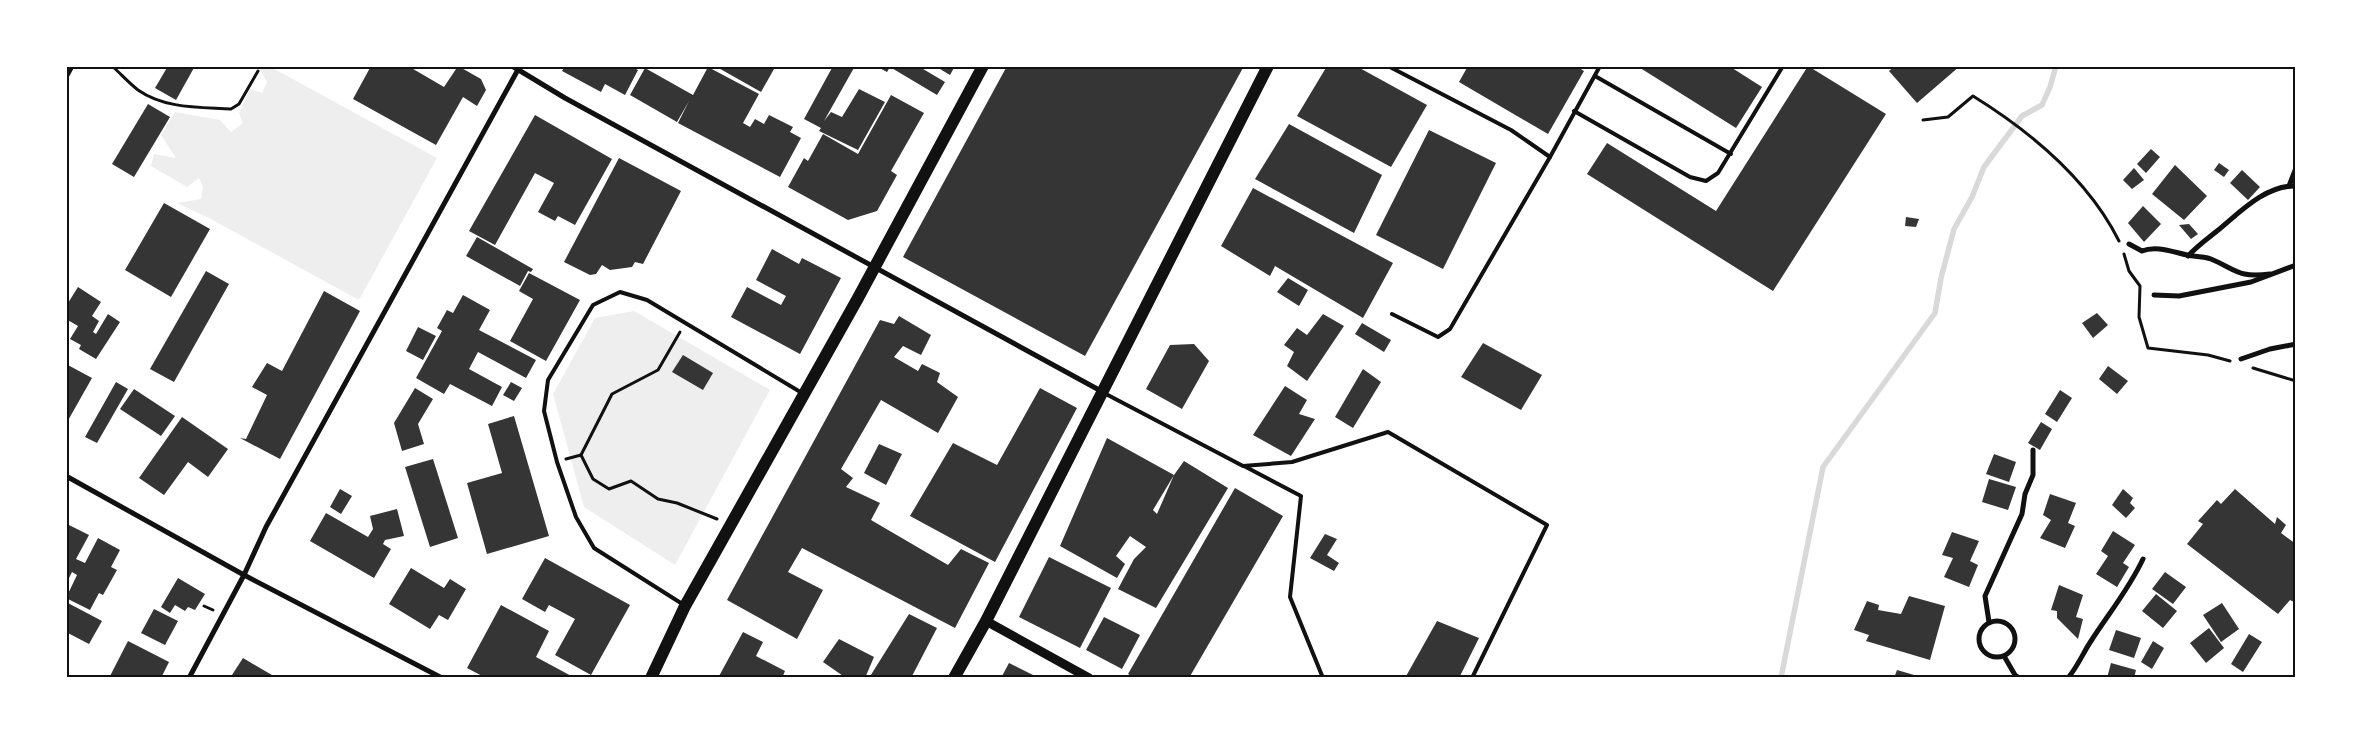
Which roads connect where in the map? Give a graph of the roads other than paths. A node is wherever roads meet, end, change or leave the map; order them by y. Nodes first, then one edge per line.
1 (72, 66) edge
2 (512, 66) edge
3 (983, 66) edge
4 (1268, 66) edge
5 (1388, 66) edge
6 (1600, 66) edge
7 (1783, 66) edge
8 (519, 68) edge
9 (1595, 76) junction
10 (66, 77) edge
11 (1574, 111) junction
12 (1731, 154) junction
13 (1550, 157) junction
14 (2296, 168) edge
15 (2289, 186) junction
16 (2296, 186) edge
17 (2129, 244) dead end
18 (2188, 256) junction
19 (2296, 265) edge
20 (875, 268) junction
21 (2270, 274) junction
22 (2154, 294) dead end
23 (1392, 314) dead end
24 (2296, 344) edge
25 (2241, 359) dead end
26 (1102, 392) junction
27 (804, 395) junction
28 (2033, 450) dead end
29 (1243, 466) junction
30 (66, 476) edge
31 (2143, 558) dead end
32 (244, 575) junction
33 (685, 606) junction
34 (986, 621) junction
35 (1989, 622) junction
36 (2004, 656) junction
37 (188, 678) edge
38 (442, 678) edge
39 (651, 678) edge
40 (954, 678) edge
41 (1089, 678) edge
42 (1322, 678) edge
43 (1472, 678) edge
44 (2019, 678) edge
45 (2068, 678) edge

1 - 10 street
2 - 8 street
3 - 20 main road
4 - 26 main road
5 - 13 lane
6 - 9 lane
7 - 12 lane
8 - 20 street
8 - 32 street
9 - 11 lane
9 - 12 lane
11 - 12 lane
11 - 13 lane
13 - 23 lane
14 - 15 street
15 - 16 street
15 - 18 street
17 - 18 street
18 - 21 street
19 - 21 street
20 - 26 street
20 - 27 main road
21 - 22 street
24 - 25 street
26 - 29 lane
26 - 34 main road
27 - 33 main road
27 - 33 lane
28 - 35 street
29 - 42 lane
29 - 43 lane
30 - 32 street
31 - 45 street
32 - 37 street
32 - 38 street
33 - 39 main road
34 - 40 main road
34 - 41 street
35 - 36 street
35 - 36 street
36 - 44 street

